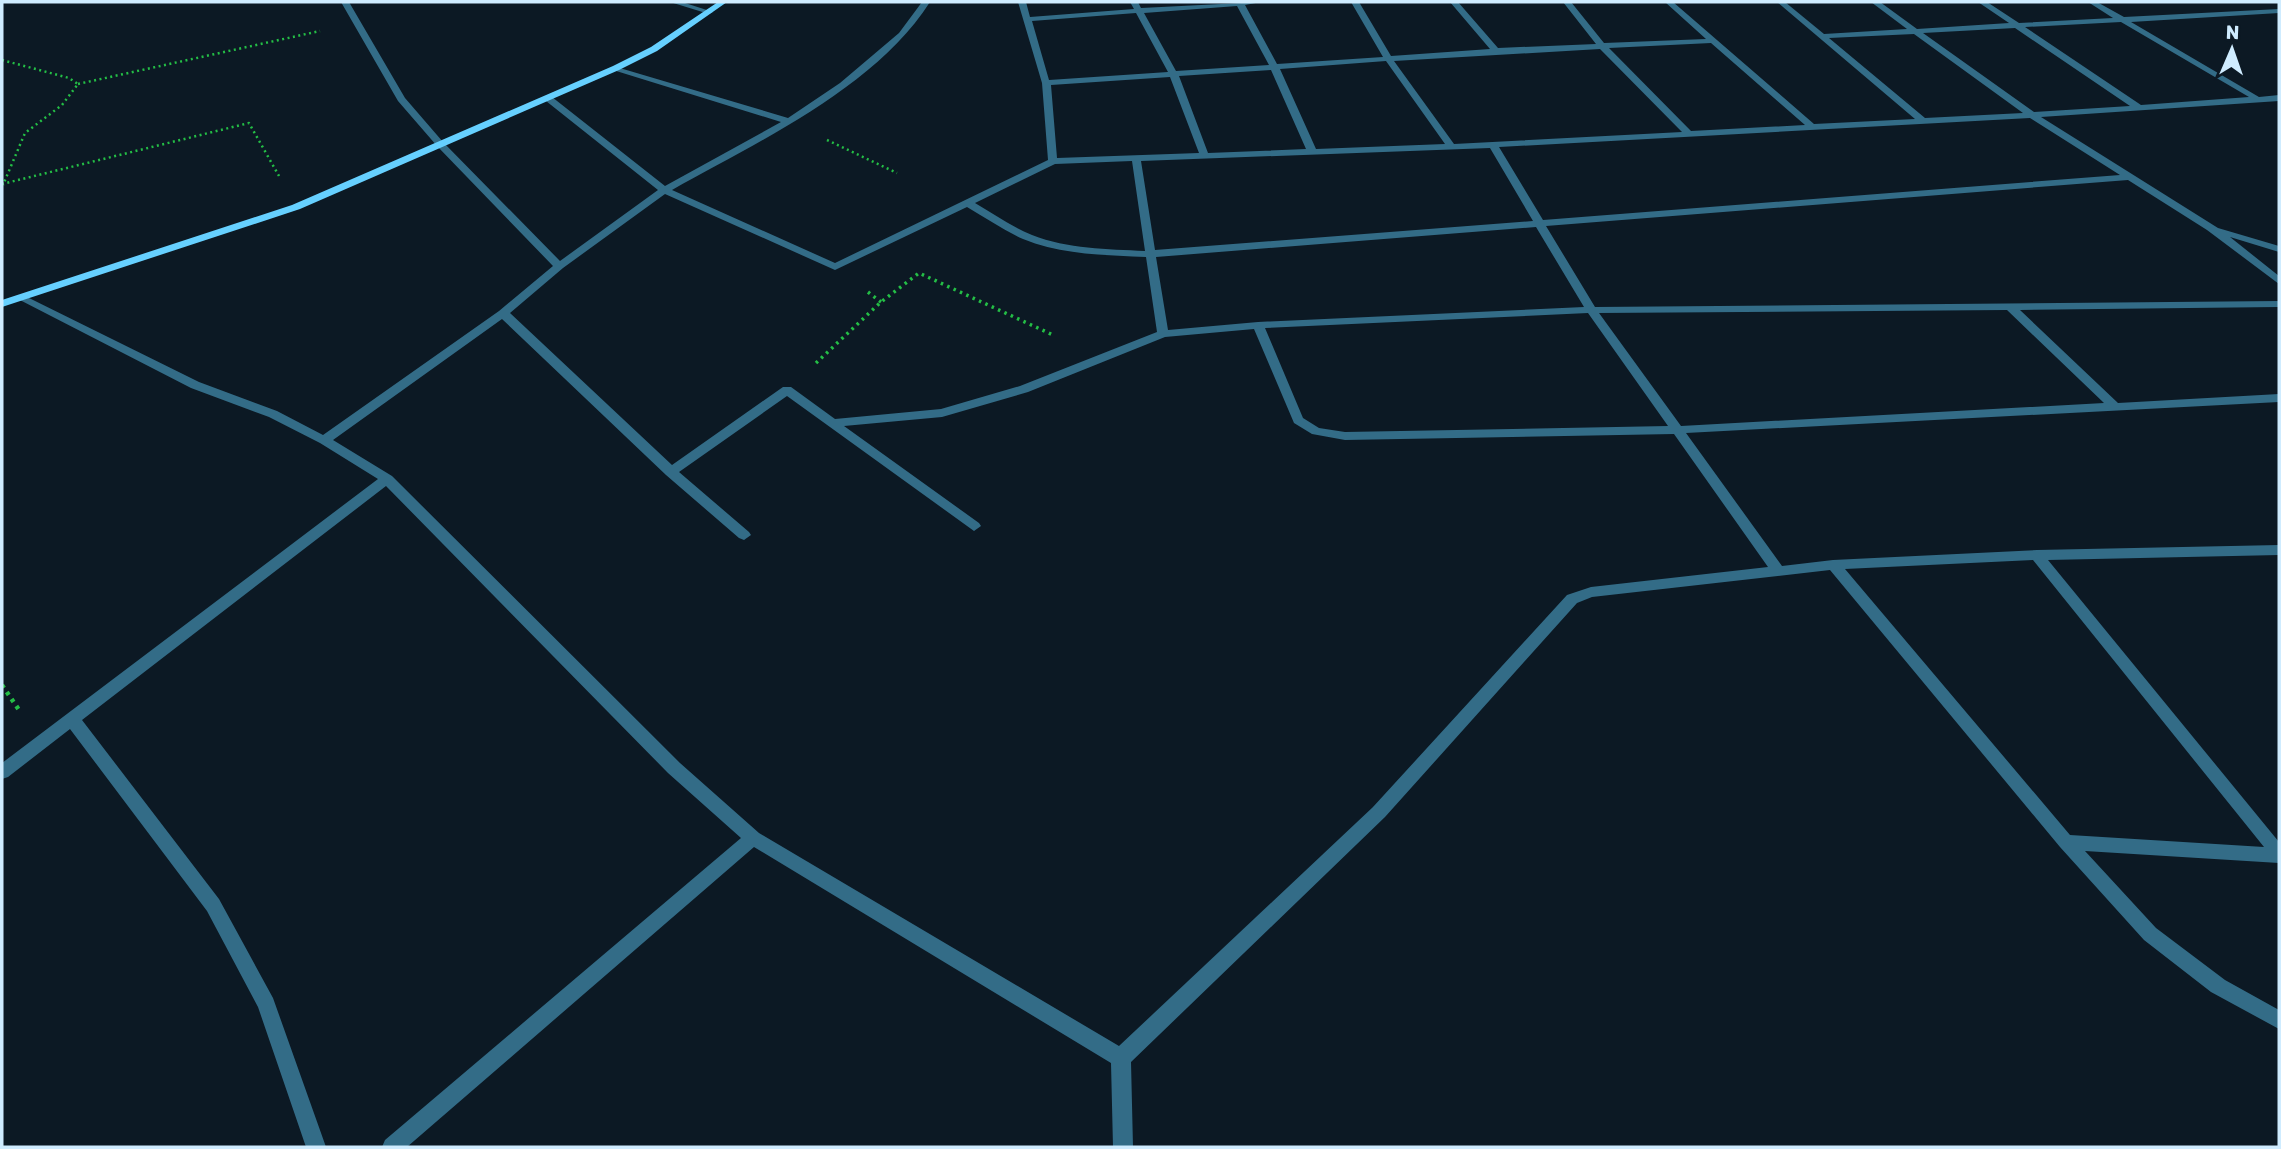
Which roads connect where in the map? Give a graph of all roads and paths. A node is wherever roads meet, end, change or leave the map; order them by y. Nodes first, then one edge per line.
1 (345, 2) edge
2 (674, 2) edge
3 (723, 2) edge
4 (926, 2) edge
5 (1022, 2) edge
6 (1133, 2) edge
7 (1257, 2) edge
8 (1355, 2) edge
9 (1454, 2) edge
10 (1567, 2) edge
11 (1669, 2) edge
12 (1781, 2) edge
13 (1875, 2) edge
14 (1982, 2) edge
15 (2092, 2) edge
16 (1239, 3) edge
17 (1139, 11) junction
18 (2279, 11) edge
19 (709, 12) junction
20 (1029, 19) junction
21 (359, 22) junction
22 (2127, 22) junction
23 (2018, 26) junction
24 (1913, 30) junction
25 (1825, 36) junction
26 (1710, 41) junction
27 (1601, 45) junction
28 (1496, 51) junction
29 (2, 60) edge
30 (1389, 60) junction
31 (617, 68) junction
32 (1275, 68) junction
33 (1174, 75) junction
34 (1046, 83) junction
35 (78, 84) junction
36 (2279, 97) edge
37 (549, 99) junction
38 (2257, 99) junction
39 (2140, 108) junction
40 (2032, 115) junction
41 (789, 121) junction
42 (1923, 121) junction
43 (1810, 125) junction
44 (1689, 134) junction
45 (440, 144) junction
46 (1450, 145) junction
47 (1493, 145) junction
48 (1311, 151) junction
49 (1204, 155) junction
50 (1136, 157) junction
51 (1053, 161) junction
52 (897, 173) dead end
53 (2127, 177) junction
54 (2, 185) edge
55 (664, 190) junction
56 (966, 202) junction
57 (296, 207) junction
58 (1543, 224) junction
59 (2211, 228) junction
60 (2279, 249) edge
61 (1151, 254) junction
62 (559, 265) junction
63 (2279, 281) edge
64 (21, 298) junction
65 (2, 304) edge
66 (2279, 304) edge
67 (2010, 306) junction
68 (1591, 310) junction
69 (503, 313) junction
70 (1258, 325) junction
71 (1163, 334) junction
72 (1102, 358) junction
73 (787, 390) junction
74 (2279, 398) edge
75 (2115, 406) junction
76 (831, 423) junction
77 (1677, 430) junction
78 (324, 440) junction
79 (671, 472) junction
80 (387, 479) junction
81 (974, 526) dead end
82 (744, 535) dead end
83 (2279, 550) edge
84 (2037, 555) junction
85 (1833, 565) junction
86 (1777, 569) junction
87 (71, 718) junction
88 (2, 772) edge
89 (753, 838) junction
90 (2066, 842) junction
91 (2279, 855) edge
92 (2279, 1020) edge
93 (1121, 1058) junction
94 (316, 1147) edge
95 (392, 1147) edge
96 (1123, 1147) edge

1 - 21 street
2 - 19 street
3 - 19 street
4 - 41 street
5 - 20 street
6 - 17 street
7 - 16 street
8 - 30 street
9 - 28 street
10 - 27 street
11 - 26 street
12 - 25 street
13 - 24 street
14 - 23 street
15 - 22 street
16 - 17 street
16 - 32 street
17 - 20 street
17 - 33 street
18 - 22 street
19 - 31 street
20 - 34 street
21 - 35 path
21 - 45 street
22 - 23 street
22 - 38 street
23 - 24 street
23 - 39 street
24 - 25 street
24 - 40 street
25 - 42 street
26 - 27 street
26 - 43 street
27 - 28 street
27 - 44 street
28 - 30 street
29 - 35 path
30 - 32 street
30 - 46 street
31 - 37 street
31 - 41 street
32 - 33 street
32 - 48 street
33 - 34 street
33 - 49 street
34 - 51 street
35 - 54 path
36 - 38 street
37 - 45 street
37 - 55 street
38 - 39 street
39 - 40 street
40 - 42 street
40 - 53 street
41 - 52 path
41 - 55 street
42 - 43 street
43 - 44 street
44 - 47 street
45 - 57 street
45 - 62 street
46 - 47 street
46 - 48 street
47 - 58 street
48 - 49 street
49 - 50 street
50 - 51 street
50 - 61 street
51 - 56 street
53 - 58 street
53 - 59 street
54 - 57 path
55 - 56 street
55 - 62 street
56 - 61 street
57 - 64 street
58 - 61 street
58 - 68 street
59 - 60 street
59 - 63 street
61 - 71 street
62 - 69 street
64 - 65 street
64 - 78 street
66 - 67 street
67 - 68 street
67 - 75 street
68 - 70 street
68 - 77 street
69 - 78 street
69 - 79 street
70 - 71 street
70 - 77 street
71 - 72 street
72 - 73 path
72 - 76 street
73 - 76 street
73 - 79 street
74 - 75 street
75 - 77 street
76 - 81 street
77 - 86 street
78 - 80 street
79 - 82 street
80 - 87 street
80 - 89 street
83 - 84 street
84 - 85 street
84 - 91 street
85 - 86 street
85 - 90 street
86 - 93 street
87 - 88 street
87 - 94 street
89 - 93 street
89 - 95 street
90 - 91 street
90 - 92 street
93 - 96 street

